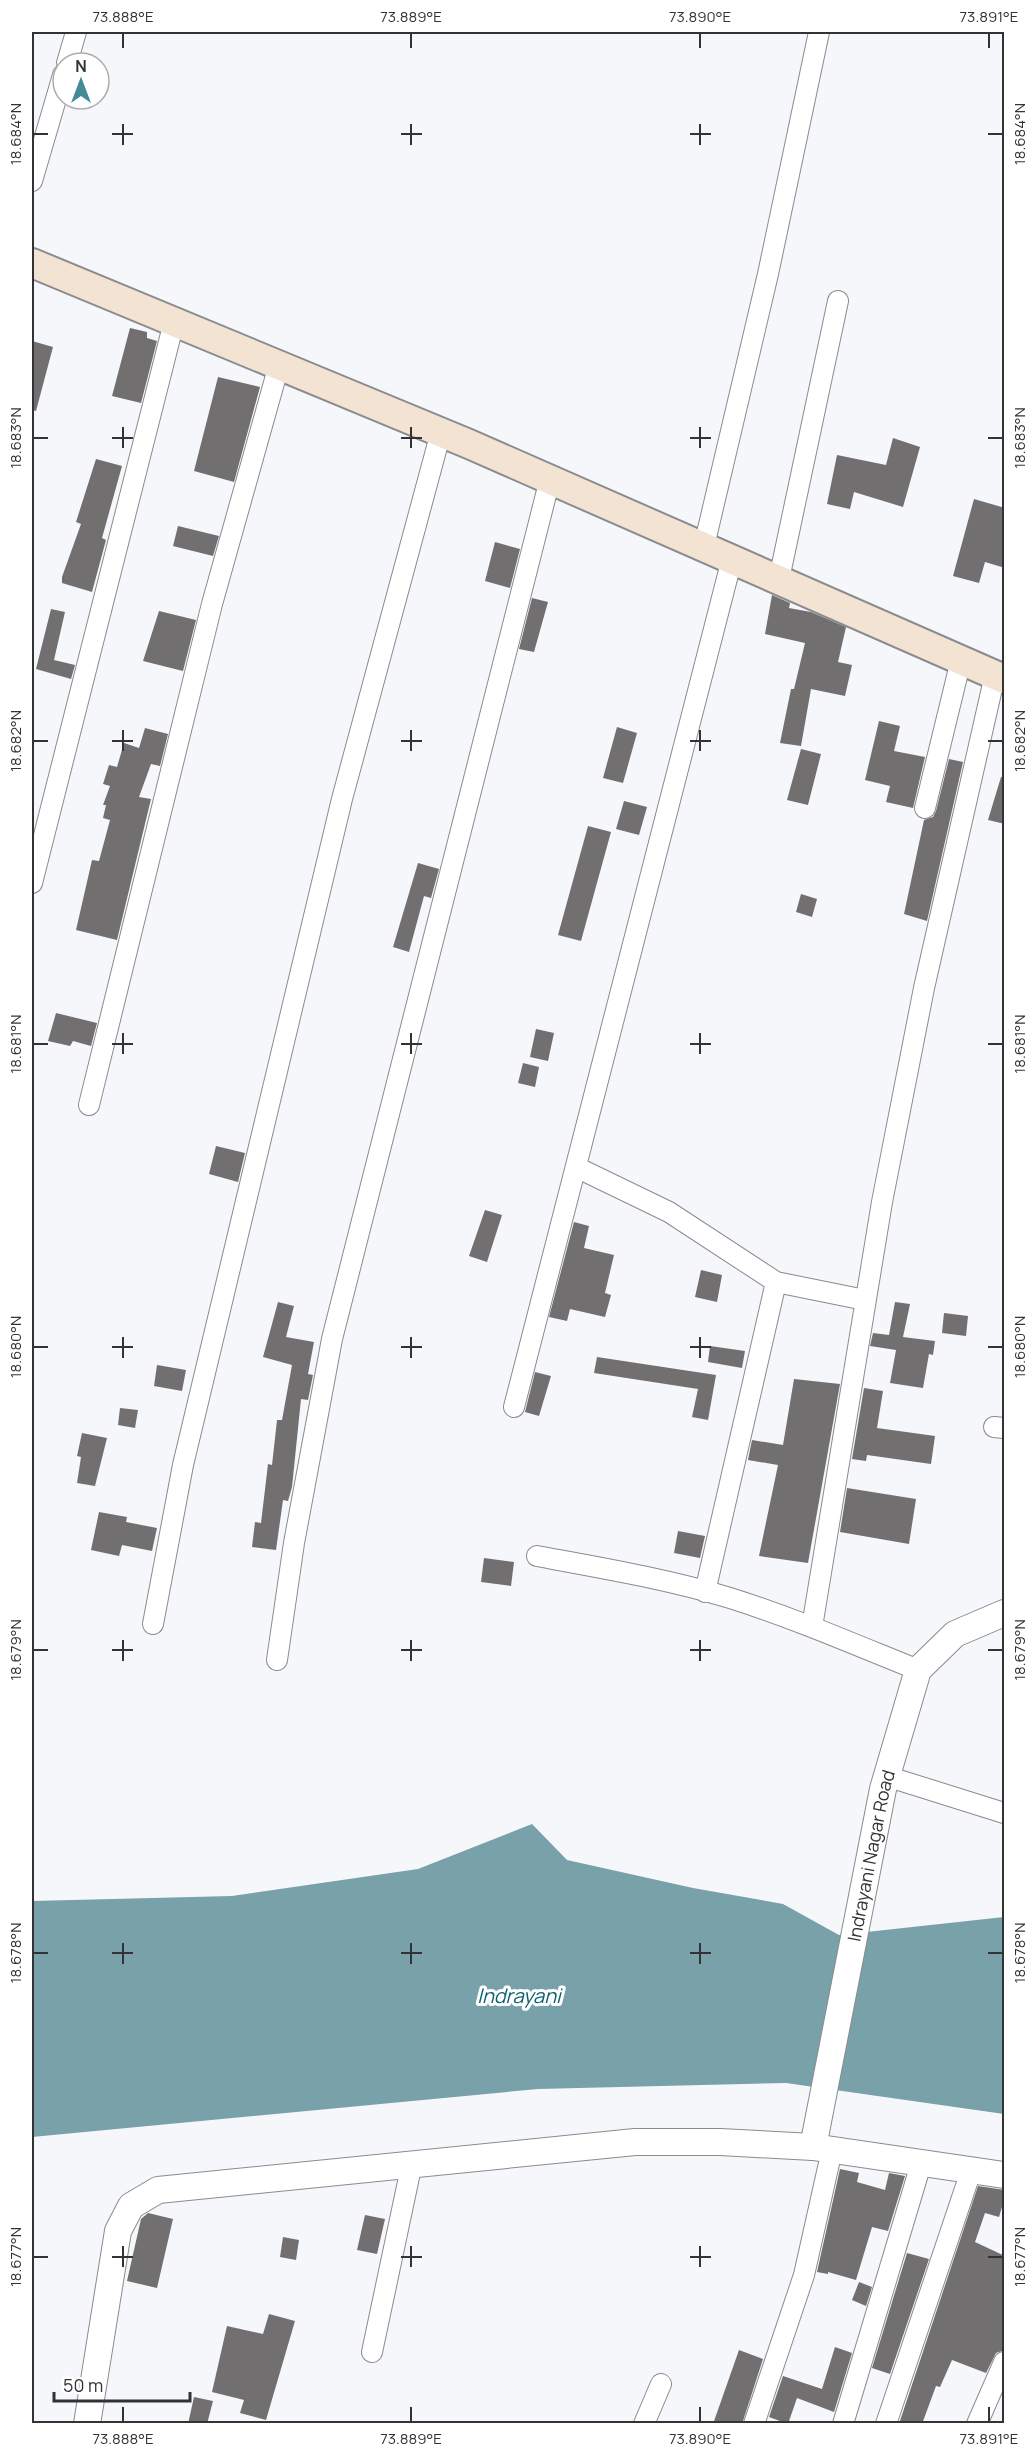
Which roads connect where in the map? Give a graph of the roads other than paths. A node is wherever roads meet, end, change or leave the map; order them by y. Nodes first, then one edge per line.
1 (76, 32) edge
2 (819, 32) edge
3 (70, 51) edge
4 (52, 111) edge
5 (32, 181) edge
6 (32, 263) edge
7 (838, 301) dead end
8 (174, 322) junction
9 (279, 365) junction
10 (441, 432) junction
11 (550, 479) junction
12 (704, 546) junction
13 (732, 559) junction
14 (779, 579) junction
15 (961, 660) junction
16 (1000, 677) edge
17 (925, 808) dead end
18 (32, 883) edge
19 (89, 1105) dead end
20 (576, 1167) junction
21 (776, 1282) junction
22 (865, 1300) junction
23 (514, 1407) dead end
24 (537, 1556) dead end
25 (705, 1592) junction
26 (1005, 1613) edge
27 (153, 1624) dead end
28 (812, 1627) junction
29 (277, 1660) dead end
30 (918, 1670) junction
31 (885, 1782) junction
32 (1005, 1813) edge
33 (823, 2148) junction
34 (412, 2163) junction
35 (921, 2164) junction
36 (971, 2171) junction
37 (1005, 2175) edge
38 (372, 2352) dead end
39 (1005, 2362) edge
40 (660, 2384) dead end
41 (87, 2424) edge
42 (644, 2424) edge
43 (754, 2424) edge
44 (843, 2424) edge
45 (886, 2424) edge
46 (977, 2424) edge

1 - 3 street
2 - 12 street
4 - 5 street
6 - 8 main road
7 - 14 street
8 - 9 main road
8 - 18 street
9 - 10 main road
9 - 19 street
10 - 11 main road
10 - 27 street
11 - 12 main road
11 - 29 street
12 - 13 main road
13 - 14 main road
13 - 20 street
14 - 15 main road
15 - 16 main road
15 - 17 street
16 - 22 street
20 - 21 street
20 - 23 street
21 - 22 street
21 - 25 street
22 - 28 street
24 - 25 street
25 - 28 street
26 - 30 street, Indrayani Nagar Road
28 - 30 street
30 - 31 street, Indrayani Nagar Road
31 - 32 street
31 - 33 street, Indrayani Nagar Road
33 - 34 street
33 - 35 street
33 - 43 street
34 - 38 street
34 - 41 street
35 - 36 street
35 - 44 street
36 - 37 street
36 - 45 street
39 - 46 street
40 - 42 street

